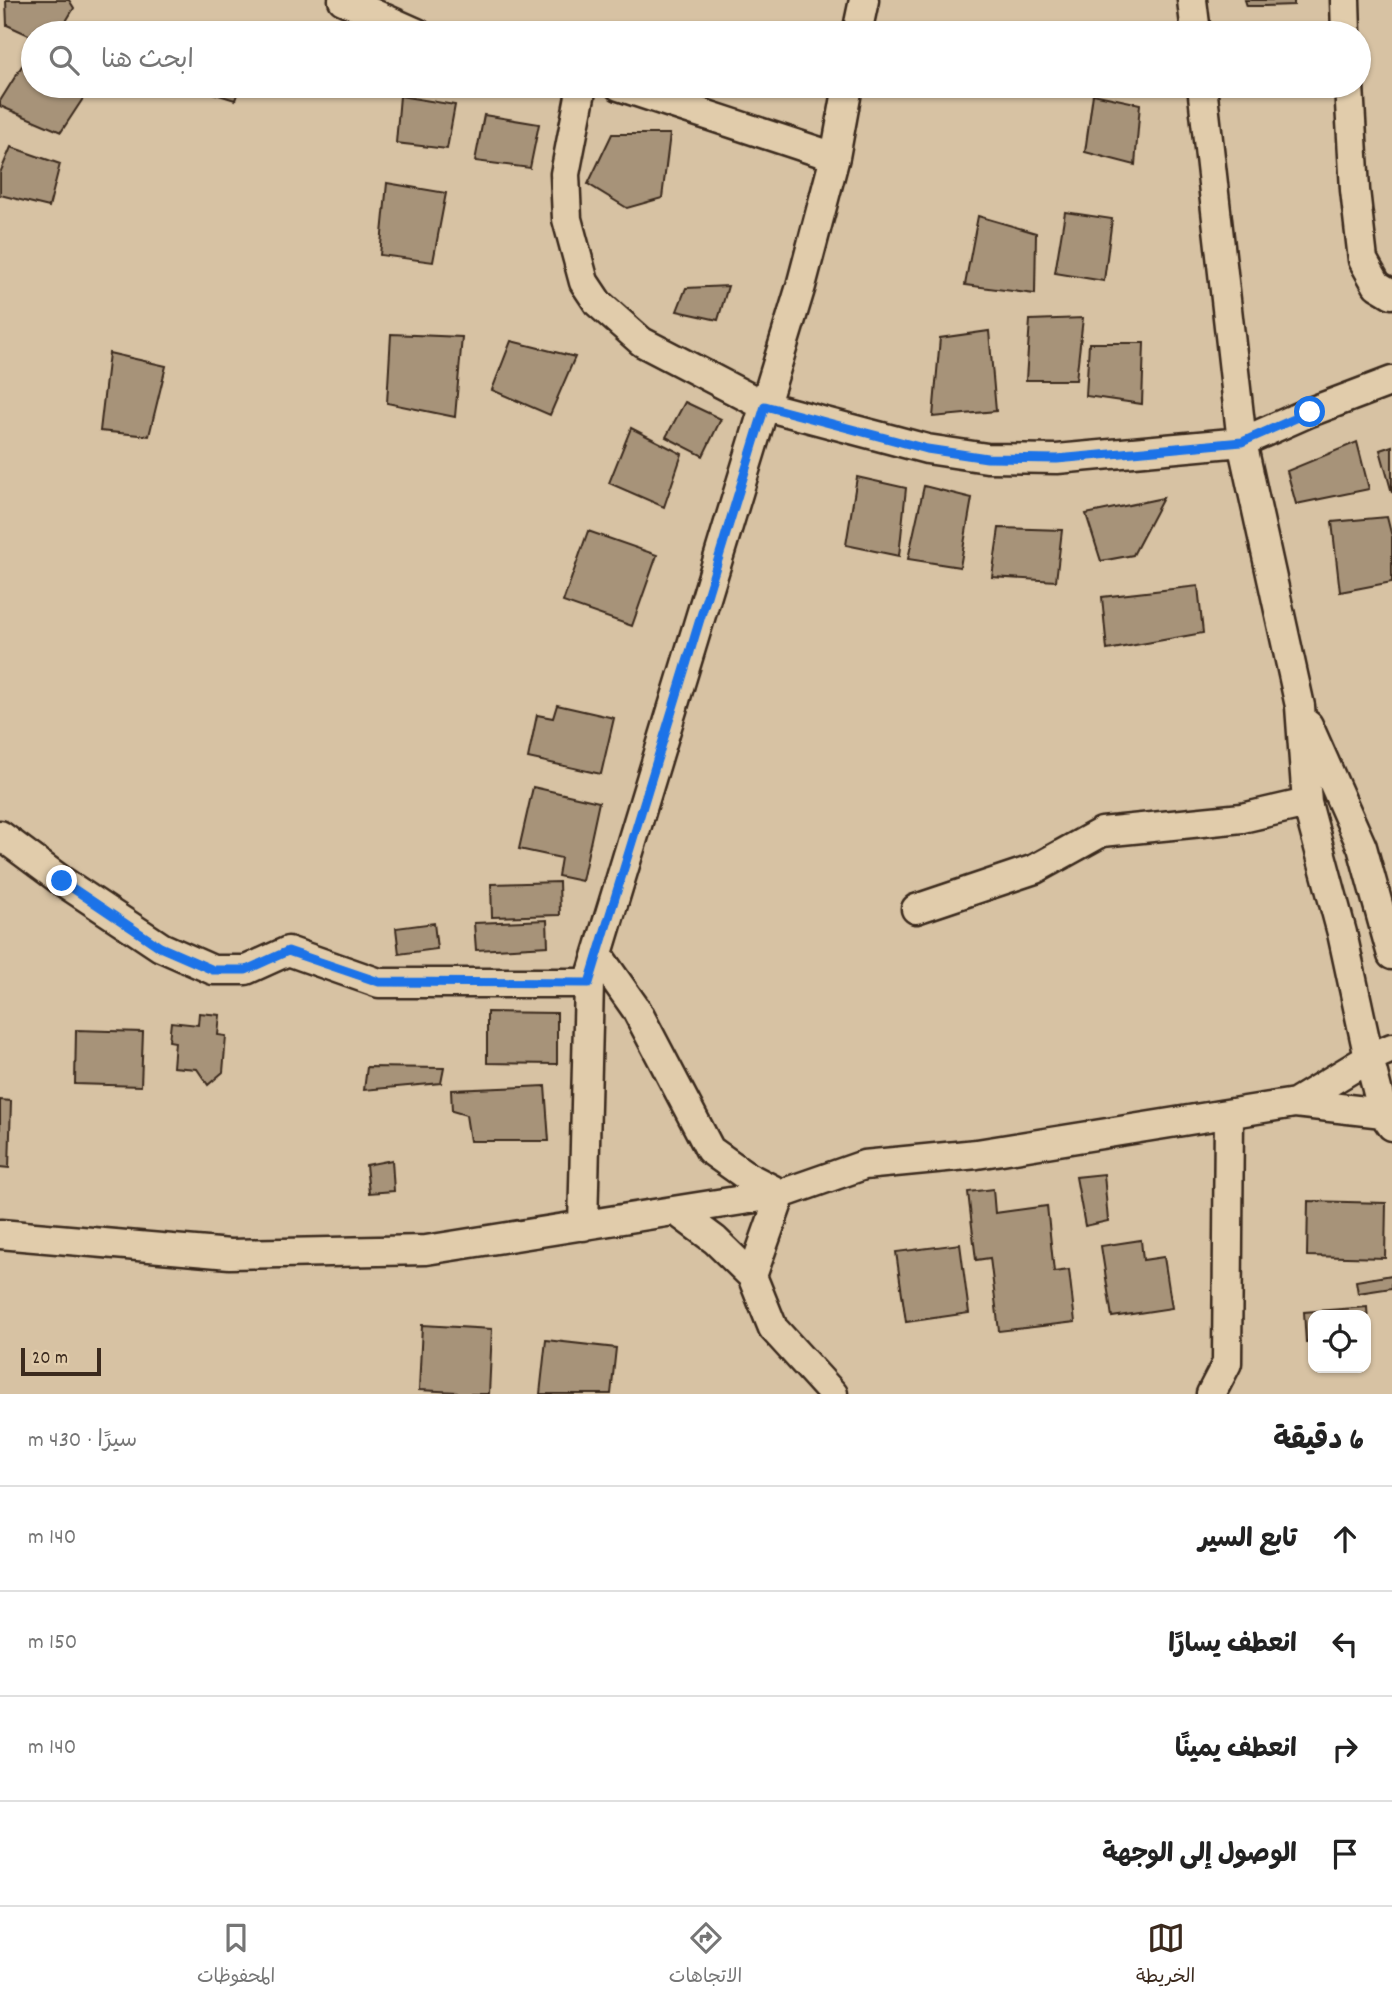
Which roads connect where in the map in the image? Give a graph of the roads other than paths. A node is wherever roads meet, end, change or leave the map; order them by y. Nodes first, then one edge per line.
1 (342, 0) edge
2 (864, 0) edge
3 (1192, 0) edge
4 (1345, 0) edge
5 (390, 21) edge
6 (860, 21) edge
7 (1195, 21) edge
8 (1346, 21) edge
9 (580, 98) edge
10 (656, 98) edge
11 (846, 98) edge
12 (1203, 98) edge
13 (1350, 98) edge
14 (835, 157) junction
15 (1392, 294) edge
16 (1392, 381) edge
17 (765, 406) junction
18 (1242, 442) junction
19 (1300, 706) junction
20 (1307, 803) junction
21 (0, 835) edge
22 (916, 909) dead end
23 (598, 955) junction
24 (1392, 955) edge
25 (589, 983) junction
26 (1380, 1053) edge
27 (1295, 1103) junction
28 (1229, 1114) junction
29 (1389, 1117) edge
30 (781, 1194) junction
31 (676, 1211) junction
32 (583, 1226) junction
33 (0, 1234) edge
34 (752, 1276) junction
35 (833, 1394) edge
36 (1211, 1394) edge

1 - 5 street
2 - 6 street
3 - 7 street
4 - 8 street
9 - 17 street
10 - 14 street
11 - 14 street
12 - 18 street
13 - 15 street
14 - 17 street
16 - 18 street
17 - 18 street
17 - 23 street
18 - 19 street
19 - 20 street
19 - 24 street
20 - 22 street
20 - 26 street
21 - 25 street
23 - 25 street
23 - 30 street
25 - 32 street
26 - 27 street
26 - 29 street
27 - 28 street
27 - 29 street
28 - 30 street
28 - 36 street
30 - 31 street
30 - 34 street
31 - 32 street
31 - 34 street
32 - 33 street
34 - 35 street

